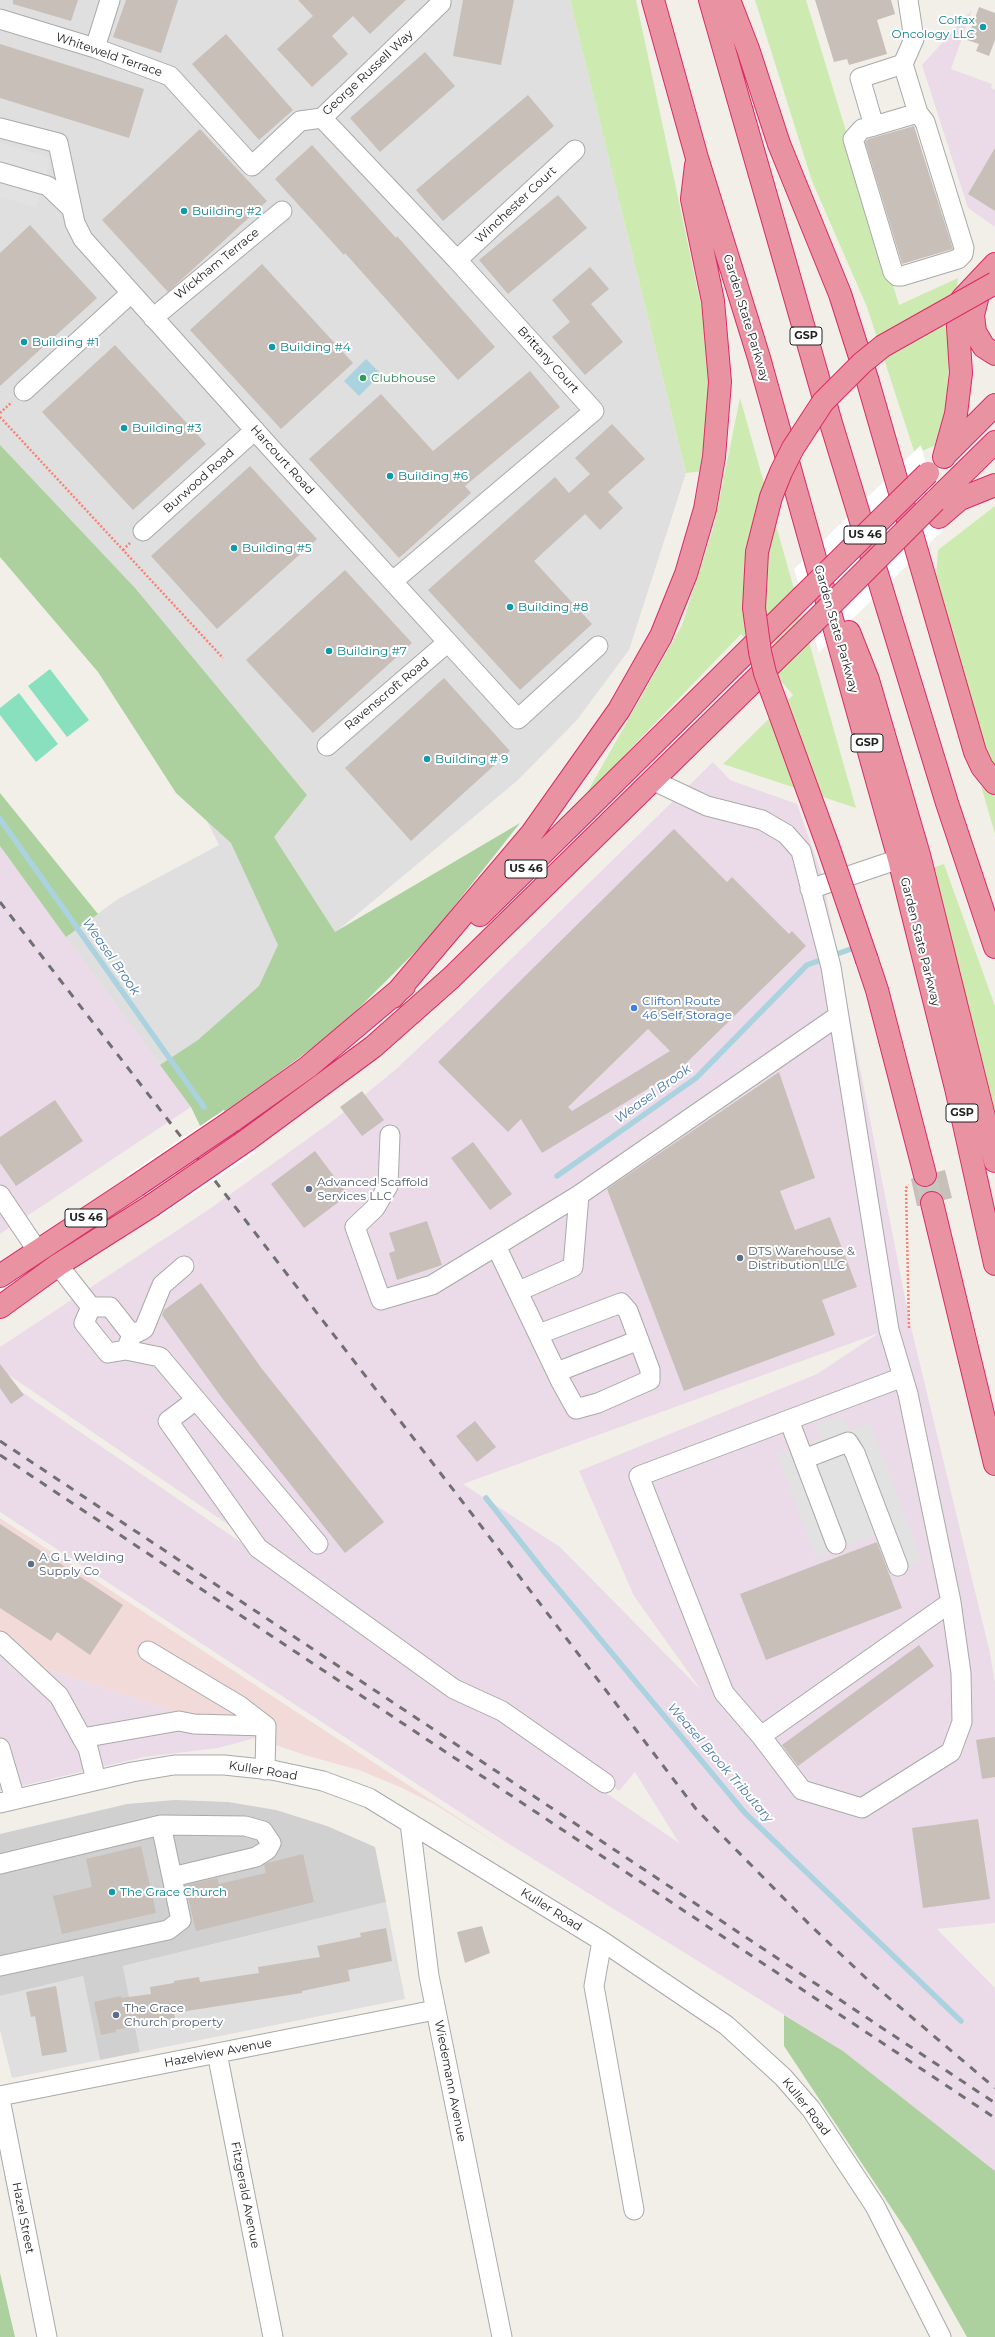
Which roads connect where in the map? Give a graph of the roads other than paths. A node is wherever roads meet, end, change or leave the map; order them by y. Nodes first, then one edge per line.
1 (110, 0) edge
2 (442, 0) edge
3 (653, 0) edge
4 (710, 0) edge
5 (729, 0) edge
6 (908, 0) edge
7 (0, 19) edge
8 (95, 48) junction
9 (903, 64) junction
10 (918, 113) junction
11 (322, 118) junction
12 (874, 126) junction
13 (0, 128) edge
14 (575, 150) dead end
15 (697, 158) junction
16 (252, 166) joint
17 (0, 172) edge
18 (71, 208) junction
19 (282, 211) dead end
20 (457, 260) junction
21 (990, 275) edge
22 (131, 293) junction
23 (153, 318) junction
24 (995, 354) edge
25 (24, 391) dead end
26 (995, 405) edge
27 (255, 430) junction
28 (995, 442) edge
29 (944, 457) junction
30 (995, 485) edge
31 (937, 509) junction
32 (806, 525) junction
33 (143, 531) dead end
34 (393, 581) junction
35 (448, 642) junction
36 (598, 646) dead end
37 (327, 746) dead end
38 (652, 780) junction
39 (995, 783) edge
40 (899, 859) junction
41 (810, 889) junction
42 (995, 947) edge
43 (393, 996) junction
44 (838, 1016) junction
45 (390, 1135) dead end
46 (995, 1161) edge
47 (918, 1179) tunnel mouth
48 (0, 1195) edge
49 (580, 1195) junction
50 (932, 1203) tunnel mouth
51 (496, 1246) junction
52 (37, 1250) junction
53 (995, 1264) edge
54 (58, 1265) junction
55 (184, 1266) dead end
56 (0, 1276) edge
57 (519, 1290) junction
58 (0, 1307) edge
59 (91, 1307) junction
60 (539, 1334) junction
61 (638, 1340) junction
62 (129, 1342) junction
63 (557, 1372) junction
64 (903, 1377) junction
65 (196, 1400) junction
66 (789, 1420) junction
67 (804, 1459) junction
68 (995, 1464) edge
69 (318, 1544) dead end
70 (836, 1544) dead end
71 (898, 1566) dead end
72 (951, 1602) junction
73 (0, 1641) edge
74 (148, 1650) dead end
75 (266, 1726) junction
76 (761, 1736) junction
77 (82, 1738) junction
78 (0, 1748) edge
79 (264, 1770) junction
80 (96, 1780) junction
81 (606, 1783) dead end
82 (8, 1800) edge
83 (410, 1823) junction
84 (161, 1825) junction
85 (0, 1864) edge
86 (172, 1877) junction
87 (602, 1941) junction
88 (0, 1966) edge
89 (435, 2010) junction
90 (217, 2053) junction
91 (0, 2098) edge
92 (634, 2210) dead end
93 (46, 2337) edge
94 (273, 2337) edge
95 (502, 2337) edge
96 (941, 2337) edge

1 - 8 street
2 - 11 street, George Russell Way
3 - 15 highway, Garden State Parkway / GSP
4 - 42 highway, GSP
5 - 39 highway
6 - 9 street
7 - 8 street, Whiteweld Terrace
8 - 16 street, Whiteweld Terrace
9 - 10 street
9 - 12 street
10 - 12 street
10 - 12 street
11 - 16 street, George Russell Way
11 - 20 street, Brittany Court
13 - 18 street, Harcourt Road
14 - 20 street, Winchester Court
15 - 32 highway, Garden State Parkway / GSP
15 - 43 highway
17 - 18 street
18 - 22 street, Harcourt Road
19 - 23 street, Wickham Terrace
20 - 34 street, Brittany Court
21 - 24 highway
21 - 29 highway
21 - 47 highway, bridge
22 - 23 street, Harcourt Road
22 - 25 street
23 - 27 street, Harcourt Road
26 - 29 highway, US 46
27 - 33 street, Burwood Road
27 - 34 street, Harcourt Road
28 - 31 highway, US 46
29 - 43 highway, US 46, bridge
30 - 31 highway
31 - 38 highway, US 46, bridge
32 - 40 highway, Garden State Parkway / GSP
32 - 46 highway
34 - 35 street, Harcourt Road
35 - 36 street, Harcourt Road
35 - 37 street, Ravenscroft Road
38 - 41 street
38 - 54 highway, US 46, bridge
40 - 41 street
40 - 53 highway, Garden State Parkway / GSP
41 - 44 street
43 - 52 highway, US 46, bridge
44 - 49 street
44 - 64 street
45 - 51 street
48 - 52 street
49 - 51 street
49 - 57 street
50 - 68 highway
51 - 57 street
52 - 56 highway, US 46
54 - 58 highway, US 46
54 - 59 street
55 - 62 street
57 - 60 street
59 - 62 street
59 - 62 street
60 - 61 street
60 - 63 street
61 - 63 street
61 - 63 street
62 - 65 street
64 - 66 street
64 - 72 street
65 - 69 street
65 - 81 street
66 - 67 street
66 - 76 street
67 - 70 street
67 - 71 street
72 - 76 street
72 - 76 street
73 - 77 street
74 - 75 street
75 - 77 street
75 - 79 street
77 - 80 street
78 - 82 street
79 - 80 street, Kuller Road
79 - 83 street, Kuller Road
80 - 82 street, Kuller Road
83 - 87 street, Kuller Road
83 - 89 street, Wiedemann Avenue
84 - 85 street
84 - 86 street
84 - 86 street
86 - 88 street
87 - 92 street
87 - 96 street, Kuller Road
89 - 90 street, Hazelview Avenue
89 - 95 street, Wiedemann Avenue
90 - 91 street, Hazelview Avenue
90 - 94 street, Fitzgerald Avenue
91 - 93 street, Hazel Street

